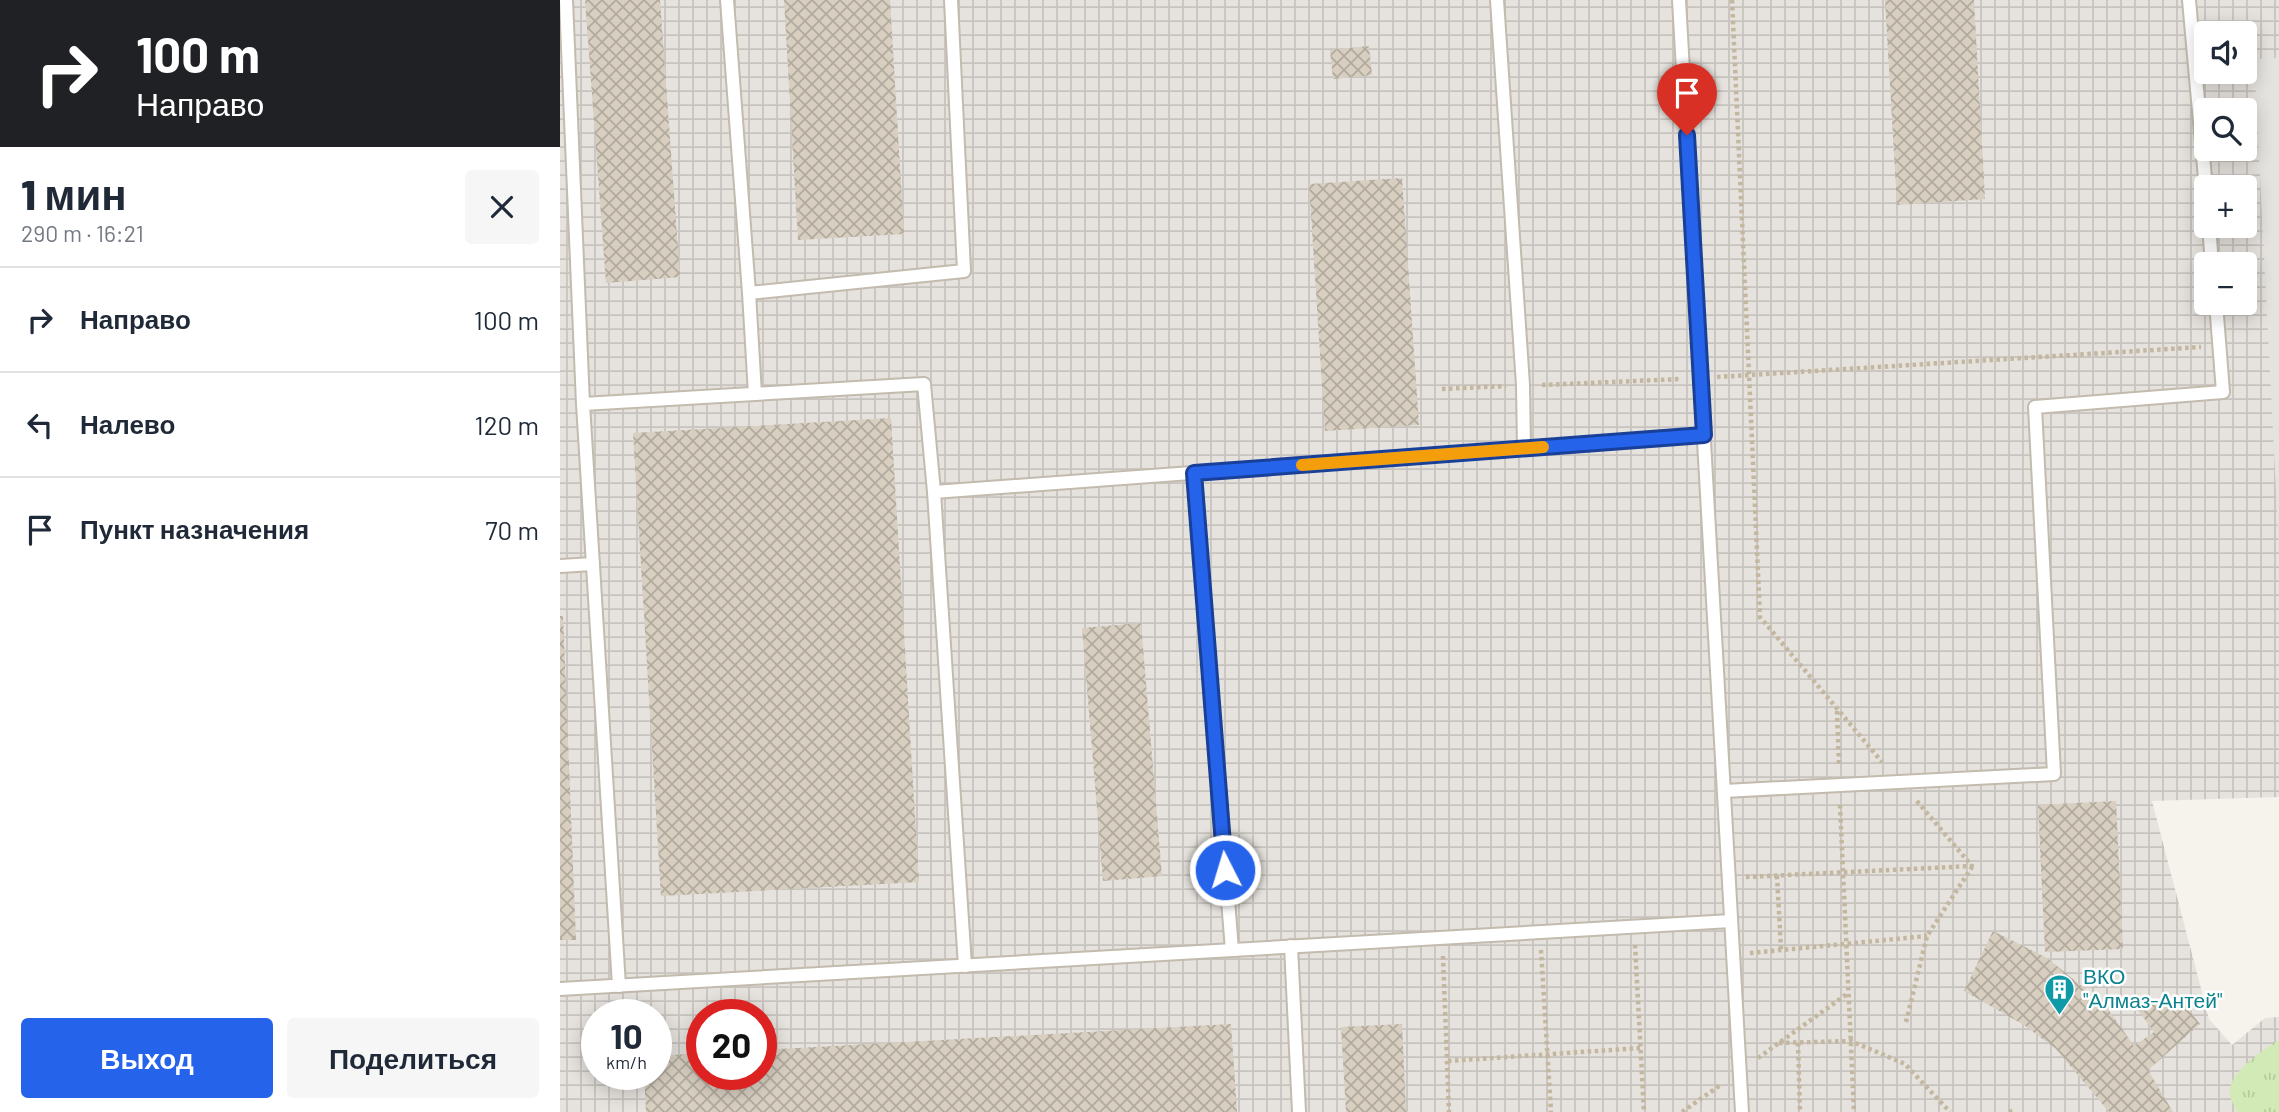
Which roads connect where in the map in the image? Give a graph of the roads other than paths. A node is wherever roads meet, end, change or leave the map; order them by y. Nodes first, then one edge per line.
1 (566, 0) edge
2 (727, 0) edge
3 (951, 0) edge
4 (1497, 0) edge
5 (1679, 0) edge
6 (2189, 0) edge
7 (2205, 175) edge
8 (749, 293) junction
9 (2217, 315) edge
10 (755, 394) junction
11 (583, 404) junction
12 (1704, 435) junction
13 (1524, 448) junction
14 (1194, 473) junction
15 (934, 492) junction
16 (593, 564) junction
17 (560, 566) edge
18 (1724, 791) junction
19 (1731, 921) junction
20 (1291, 946) junction
21 (1232, 950) junction
22 (965, 965) junction
23 (619, 986) junction
24 (560, 989) edge
25 (1299, 1112) edge
26 (1742, 1112) edge

1 - 11 lane
2 - 8 lane
3 - 8 lane
4 - 13 lane
5 - 12 lane
6 - 7 lane
8 - 10 lane
9 - 18 lane
10 - 11 lane
10 - 15 lane
11 - 16 lane
12 - 13 lane
12 - 18 lane
13 - 14 lane
14 - 15 lane
14 - 21 lane
15 - 22 lane
16 - 17 lane
16 - 23 lane
18 - 19 lane
19 - 20 lane
19 - 26 lane
20 - 21 lane
20 - 25 lane
21 - 22 lane
22 - 23 lane
23 - 24 lane

